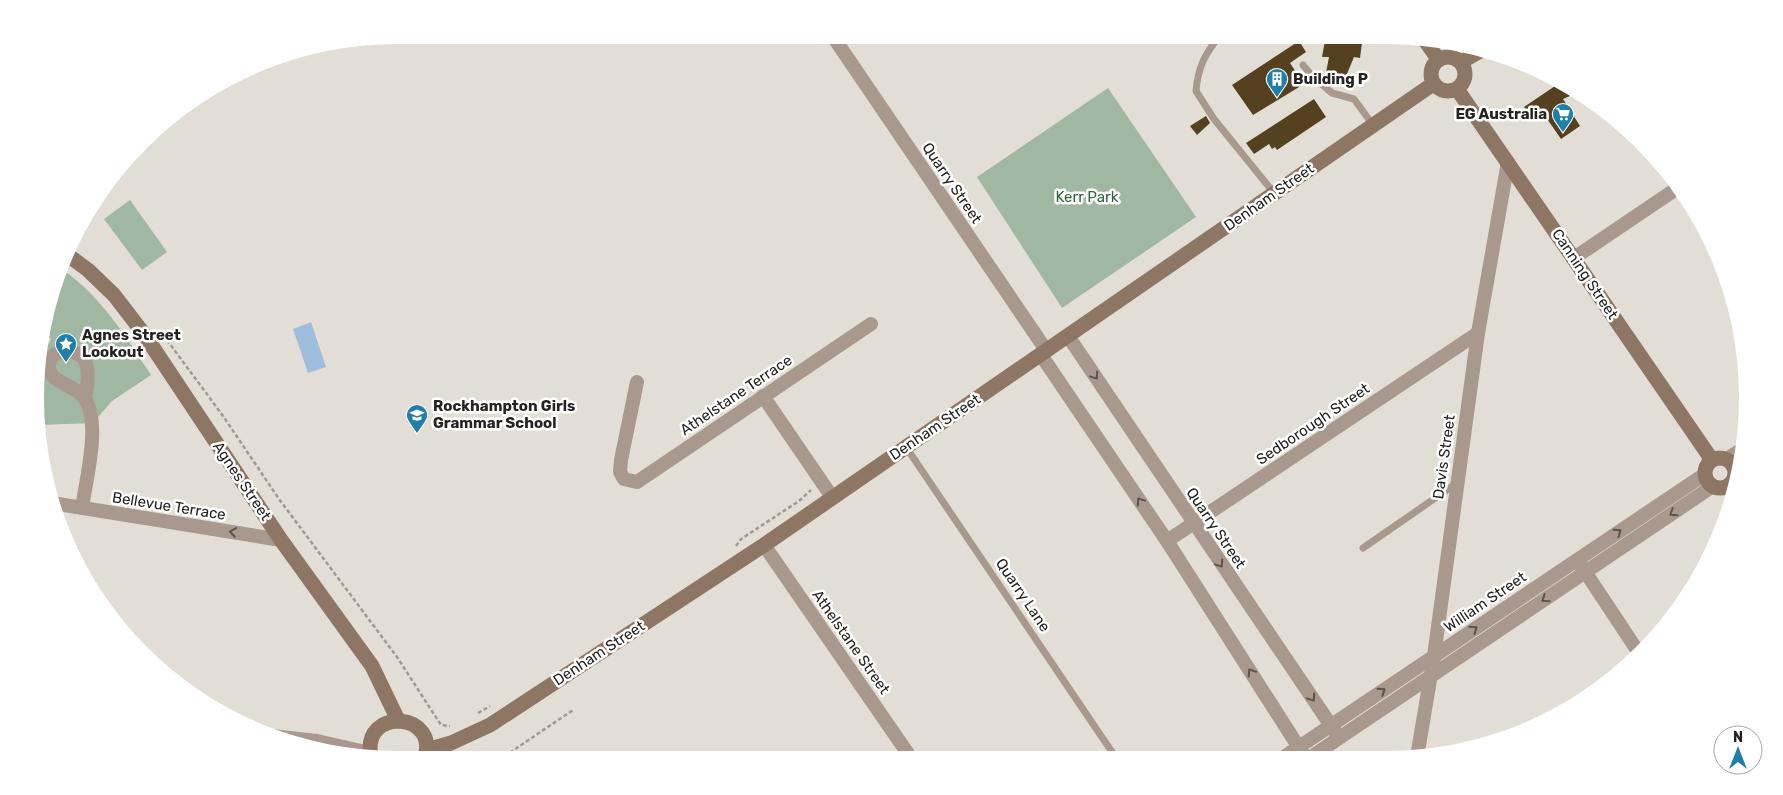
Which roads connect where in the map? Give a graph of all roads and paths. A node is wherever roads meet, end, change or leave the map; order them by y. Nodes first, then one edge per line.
1 (838, 44) edge
2 (1212, 44) edge
3 (1429, 47) edge
4 (1473, 55) edge
5 (1438, 59) junction
6 (1461, 62) junction
7 (1303, 64) dead end
8 (1432, 84) junction
9 (1458, 89) junction
10 (1373, 125) junction
11 (1508, 162) junction
12 (1673, 192) edge
13 (1274, 193) junction
14 (1574, 258) junction
15 (72, 259) edge
16 (871, 324) dead end
17 (1478, 333) junction
18 (1068, 336) junction
19 (166, 339) dead end
20 (1043, 352) junction
21 (637, 382) dead end
22 (763, 396) junction
23 (86, 399) dead end
24 (906, 447) junction
25 (1733, 463) edge
26 (1724, 475) edge
27 (821, 481) junction
28 (1457, 483) junction
29 (832, 497) junction
30 (61, 504) edge
31 (82, 508) junction
32 (1193, 524) junction
33 (281, 540) junction
34 (1167, 541) junction
35 (764, 545) junction
36 (1363, 548) dead end
37 (733, 550) dead end
38 (1577, 560) junction
39 (1585, 572) junction
40 (1636, 648) edge
41 (1434, 656) junction
42 (1429, 677) junction
43 (493, 704) dead end
44 (573, 710) dead end
45 (477, 714) dead end
46 (398, 720) junction
47 (455, 724) dead end
48 (1331, 725) junction
49 (1339, 738) junction
50 (313, 741) edge
51 (333, 745) edge
52 (1418, 749) edge
53 (371, 750) edge
54 (425, 751) edge
55 (434, 751) edge
56 (512, 751) edge
57 (906, 751) edge
58 (1111, 751) edge
59 (1301, 751) edge
60 (1303, 751) edge
61 (1320, 751) edge

1 - 20 street, Quarry Street
2 - 13 lane
3 - 5 street
4 - 6 street
5 - 6 street
5 - 8 street
6 - 9 street
7 - 10 lane
8 - 9 street
8 - 10 street, Denham Street
9 - 11 street, Canning Street
10 - 13 street, Denham Street
11 - 14 street, Canning Street
11 - 17 street, Davis Street
12 - 14 street
13 - 18 street, Denham Street
14 - 26 street, Canning Street
15 - 33 street, Agnes Street
16 - 22 street, Athelstane Terrace
17 - 28 street, Davis Street
17 - 32 street, Sedborough Street
18 - 20 street, Denham Street
18 -> 32 street, Quarry Street
19 - 47 path
20 - 24 street, Denham Street
34 -> 20 street, Quarry Street
21 - 22 street, Athelstane Terrace
22 - 27 street
23 - 31 street
24 - 29 street, Denham Street
24 - 58 lane, Quarry Lane
25 - 26 street, William Street
38 -> 26 street, William Street
26 -> 39 street, William Street
27 - 29 street
27 - 37 path
28 - 36 lane
28 - 41 street, Davis Street
29 - 35 street, Denham Street
30 - 31 street, Bellevue Terrace
33 -> 31 street, Bellevue Terrace
32 - 34 street, Sedborough Street
32 -> 48 street, Quarry Street
33 - 46 street, Agnes Street
59 -> 34 street, Quarry Street
35 - 55 street, Denham Street
35 - 57 street, Athelstane Street
38 - 39 street
41 -> 38 street, William Street
39 - 40 street
39 -> 42 street, William Street
41 - 42 street, Davis Street
48 -> 41 street, William Street
42 - 49 street, William Street
42 - 52 street, Davis Street
43 - 45 path
44 - 56 path
46 - 53 street
46 - 54 street
48 - 49 street, Quarry Street
48 - 60 street, William Street
49 - 61 street, William Street
50 - 51 street

